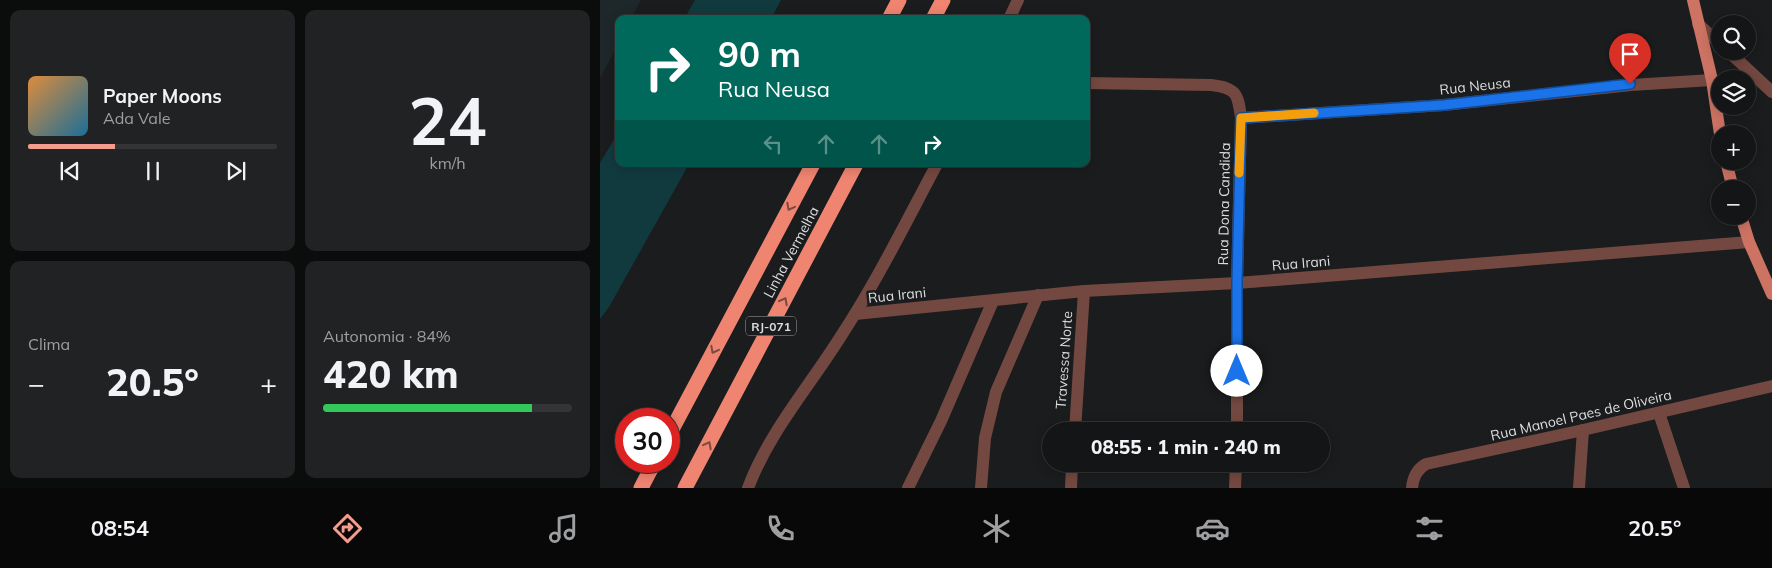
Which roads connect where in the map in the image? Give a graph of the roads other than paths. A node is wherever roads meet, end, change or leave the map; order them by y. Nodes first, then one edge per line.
1 (899, 0) edge
2 (943, 0) edge
3 (1018, 0) edge
4 (1693, 0) edge
5 (891, 15) edge
6 (935, 15) edge
7 (1011, 15) edge
8 (1698, 24) junction
9 (1711, 36) edge
10 (1738, 60) edge
11 (1711, 76) edge
12 (1711, 80) edge
13 (1090, 82) edge
14 (1772, 92) edge
15 (1241, 118) junction
16 (810, 167) edge
17 (854, 167) edge
18 (936, 167) edge
19 (1744, 225) edge
20 (1749, 242) junction
21 (1237, 283) junction
22 (1084, 292) junction
23 (1772, 294) edge
24 (1038, 295) junction
25 (993, 301) junction
26 (855, 314) junction
27 (1772, 386) edge
28 (1659, 412) junction
29 (680, 414) edge
30 (1076, 422) edge
31 (1237, 422) edge
32 (1583, 430) junction
33 (1072, 472) edge
34 (1236, 472) edge
35 (649, 473) edge
36 (641, 488) edge
37 (685, 488) edge
38 (748, 488) edge
39 (908, 488) edge
40 (981, 488) edge
41 (1071, 488) edge
42 (1235, 488) edge
43 (1412, 488) edge
44 (1578, 488) edge
45 (1684, 488) edge

1 - 5 highway
2 - 6 highway
3 - 7 street
4 - 8 main road
8 - 9 street
8 - 11 main road
10 - 14 street
12 - 15 street, Rua Neusa
13 - 15 street, Rua Dona Candida
15 - 21 street, Rua Dona Candida
16 -> 29 highway, Linha Vermelha / RJ-071
37 -> 17 highway, Linha Vermelha / RJ-071
18 - 26 street
19 - 20 main road
20 - 21 street, Rua Irani
20 - 23 main road
21 - 22 street, Rua Irani
21 - 31 street, Rua Dona Candida
22 - 24 street, Rua Irani
22 - 30 street, Travessa Norte
24 - 25 street, Rua Irani
24 - 40 street
25 - 26 street, Rua Irani
25 - 39 street
26 - 38 street
27 - 28 street, Rua Manoel Paes de Oliveira
28 - 32 street, Rua Manoel Paes de Oliveira
28 - 45 street
32 - 43 street, Rua Manoel Paes de Oliveira
32 - 44 street
33 - 41 street
34 - 42 street
35 - 36 highway

